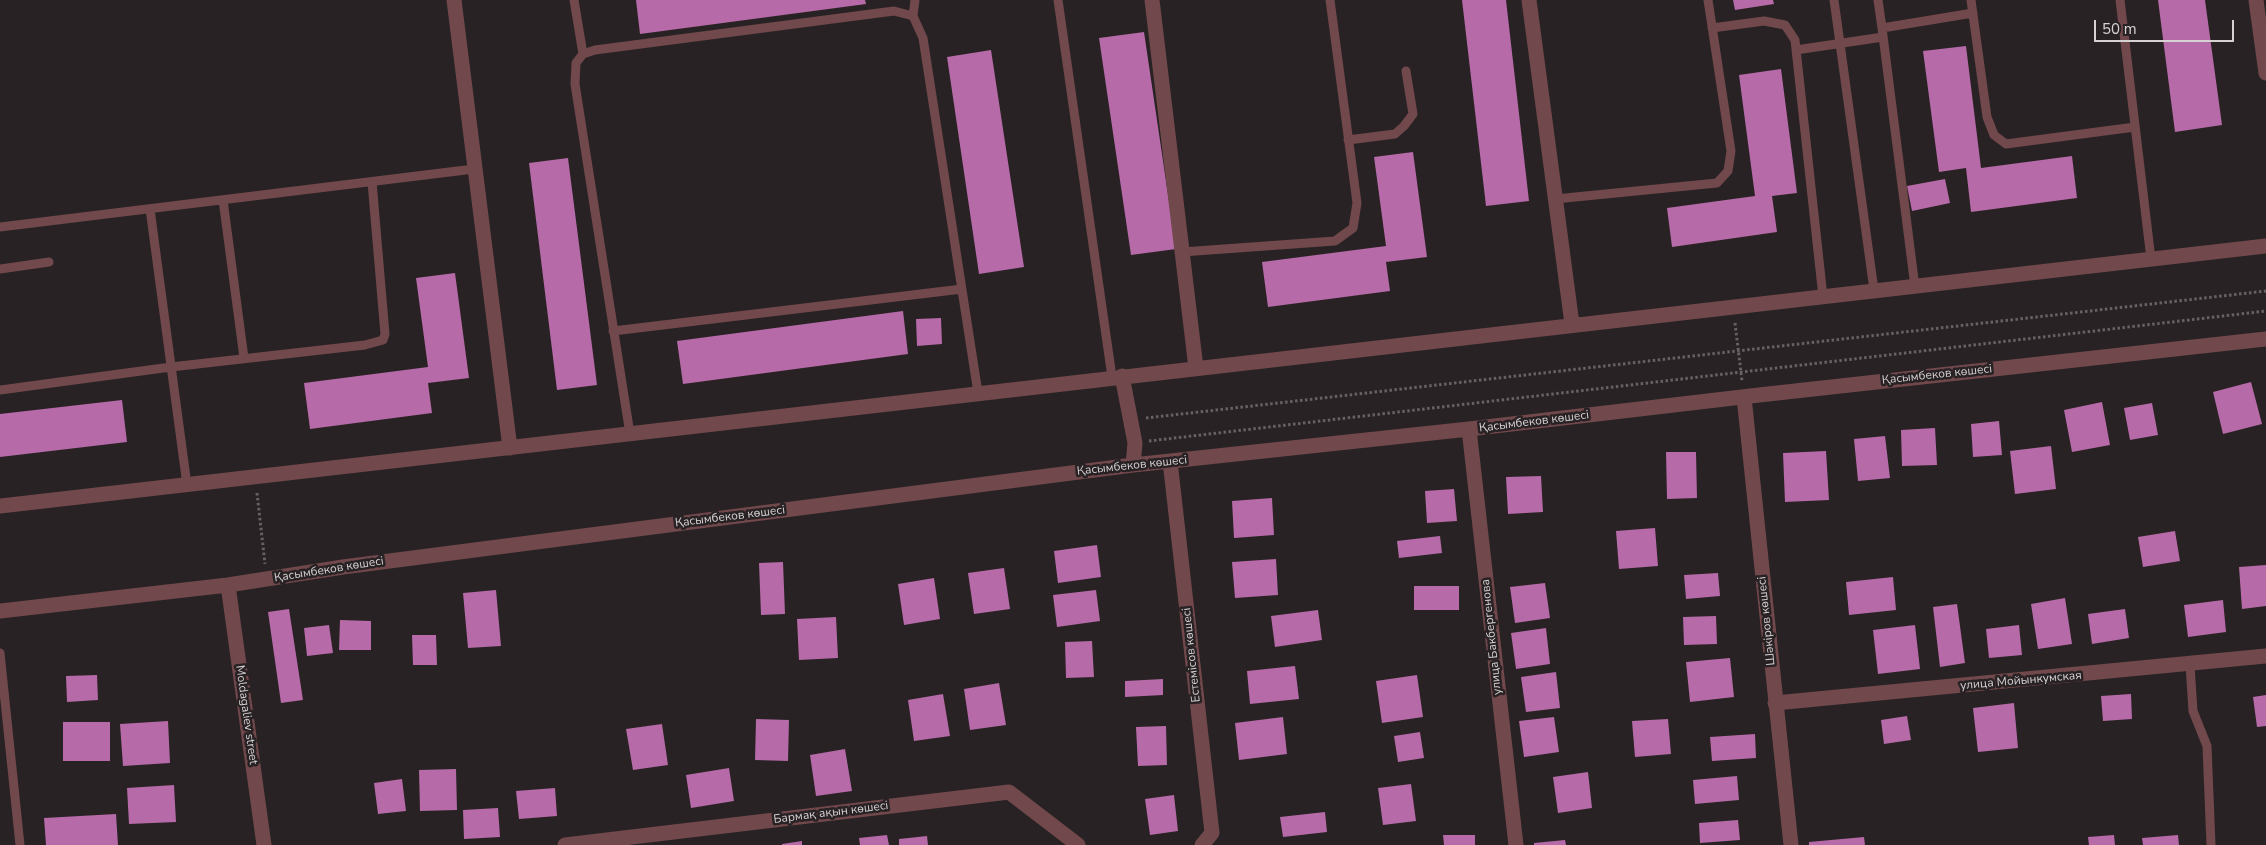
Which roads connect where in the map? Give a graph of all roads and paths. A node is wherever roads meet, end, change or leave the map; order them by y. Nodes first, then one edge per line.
1 (454, 0) edge
2 (574, 0) edge
3 (915, 0) edge
4 (1058, 0) edge
5 (1152, 0) edge
6 (1330, 0) edge
7 (1530, 0) edge
8 (1708, 0) edge
9 (1834, 0) edge
10 (1878, 0) edge
11 (1971, 0) edge
12 (2120, 0) edge
13 (2256, 0) edge
14 (1973, 13) junction
15 (913, 16) junction
16 (1712, 28) junction
17 (1882, 33) junction
18 (1839, 43) junction
19 (1796, 50) junction
20 (583, 54) junction
21 (1406, 71) dead end
22 (2266, 73) edge
23 (2135, 128) junction
24 (1348, 140) junction
25 (474, 169) junction
26 (372, 182) junction
27 (1555, 199) junction
28 (223, 200) junction
29 (150, 209) junction
30 (0, 227) edge
31 (2266, 246) edge
32 (1182, 252) junction
33 (2151, 259) junction
34 (49, 262) dead end
35 (0, 270) edge
36 (1915, 287) junction
37 (962, 289) junction
38 (1874, 290) junction
39 (2266, 291) edge
40 (1823, 297) junction
41 (1734, 307) junction
42 (2266, 311) edge
43 (1572, 324) junction
44 (614, 331) junction
45 (2266, 339) edge
46 (1738, 352) junction
47 (244, 358) junction
48 (171, 367) junction
49 (1196, 368) junction
50 (1740, 370) junction
51 (1117, 376) junction
52 (0, 390) edge
53 (978, 393) junction
54 (1744, 397) junction
55 (1131, 420) junction
56 (1469, 430) junction
57 (630, 434) junction
58 (1135, 442) junction
59 (510, 448) junction
60 (1170, 461) junction
61 (1133, 465) junction
62 (255, 477) junction
63 (187, 485) junction
64 (0, 506) edge
65 (267, 580) junction
66 (228, 585) junction
67 (0, 611) edge
68 (0, 654) edge
69 (2266, 656) edge
70 (2190, 665) junction
71 (1775, 703) junction
72 (20, 845) edge
73 (264, 845) edge
74 (566, 845) edge
75 (1078, 845) edge
76 (1202, 845) edge
77 (1516, 845) edge
78 (1791, 845) edge
79 (2211, 845) edge

1 - 25 street
2 - 20 lane
3 - 15 lane
4 - 51 lane
5 - 32 street
6 - 24 lane
7 - 27 street
8 - 16 lane
9 - 18 lane
10 - 17 lane
11 - 14 lane
12 - 23 lane
13 - 22 street
14 - 17 lane
14 - 23 lane
15 - 20 lane
15 - 37 lane
16 - 19 lane
16 - 27 lane
17 - 18 lane
17 - 36 lane
18 - 19 lane
18 - 38 lane
19 - 40 lane
20 - 44 lane
21 - 24 lane
23 - 33 lane
24 - 32 lane
25 - 26 lane
25 - 59 street
26 - 28 lane
26 - 47 lane
27 - 43 street
28 - 29 lane
28 - 47 lane
29 - 30 lane
29 - 48 lane
31 - 33 street
32 - 49 street
33 - 36 street
34 - 35 lane
36 - 38 street
37 - 44 lane
37 - 53 lane
38 - 40 street
39 - 46 path
40 - 41 street
41 - 43 street
41 - 46 path
42 - 50 path
43 - 49 street
44 - 57 lane
45 - 54 street, Қасымбеков көшесі
46 - 50 path
46 - 55 path
47 - 48 lane
48 - 52 lane
48 - 63 lane
49 - 51 street
50 - 58 path
51 - 53 street
51 - 55 street
53 - 57 street
54 - 56 street, Қасымбеков көшесі
54 - 71 street, Шәкіров көшесі
55 - 58 street
56 - 60 street, Қасымбеков көшесі
56 - 77 street, улица Бакбергенова
57 - 59 street
58 - 61 street
59 - 62 street
60 - 61 street, Қасымбеков көшесі
60 - 76 street, Естемісов көшесі
61 - 65 street, Қасымбеков көшесі
62 - 63 street
62 - 65 path
63 - 64 street
65 - 66 street, Қасымбеков көшесі
66 - 67 street, Қасымбеков көшесі
66 - 73 street, Moldagaliev street
68 - 72 lane
69 - 70 street, улица Мойынкумская
70 - 71 street, улица Мойынкумская
70 - 79 lane
71 - 78 street, Шәкіров көшесі
74 - 75 street, Бармақ ақын көшесі

